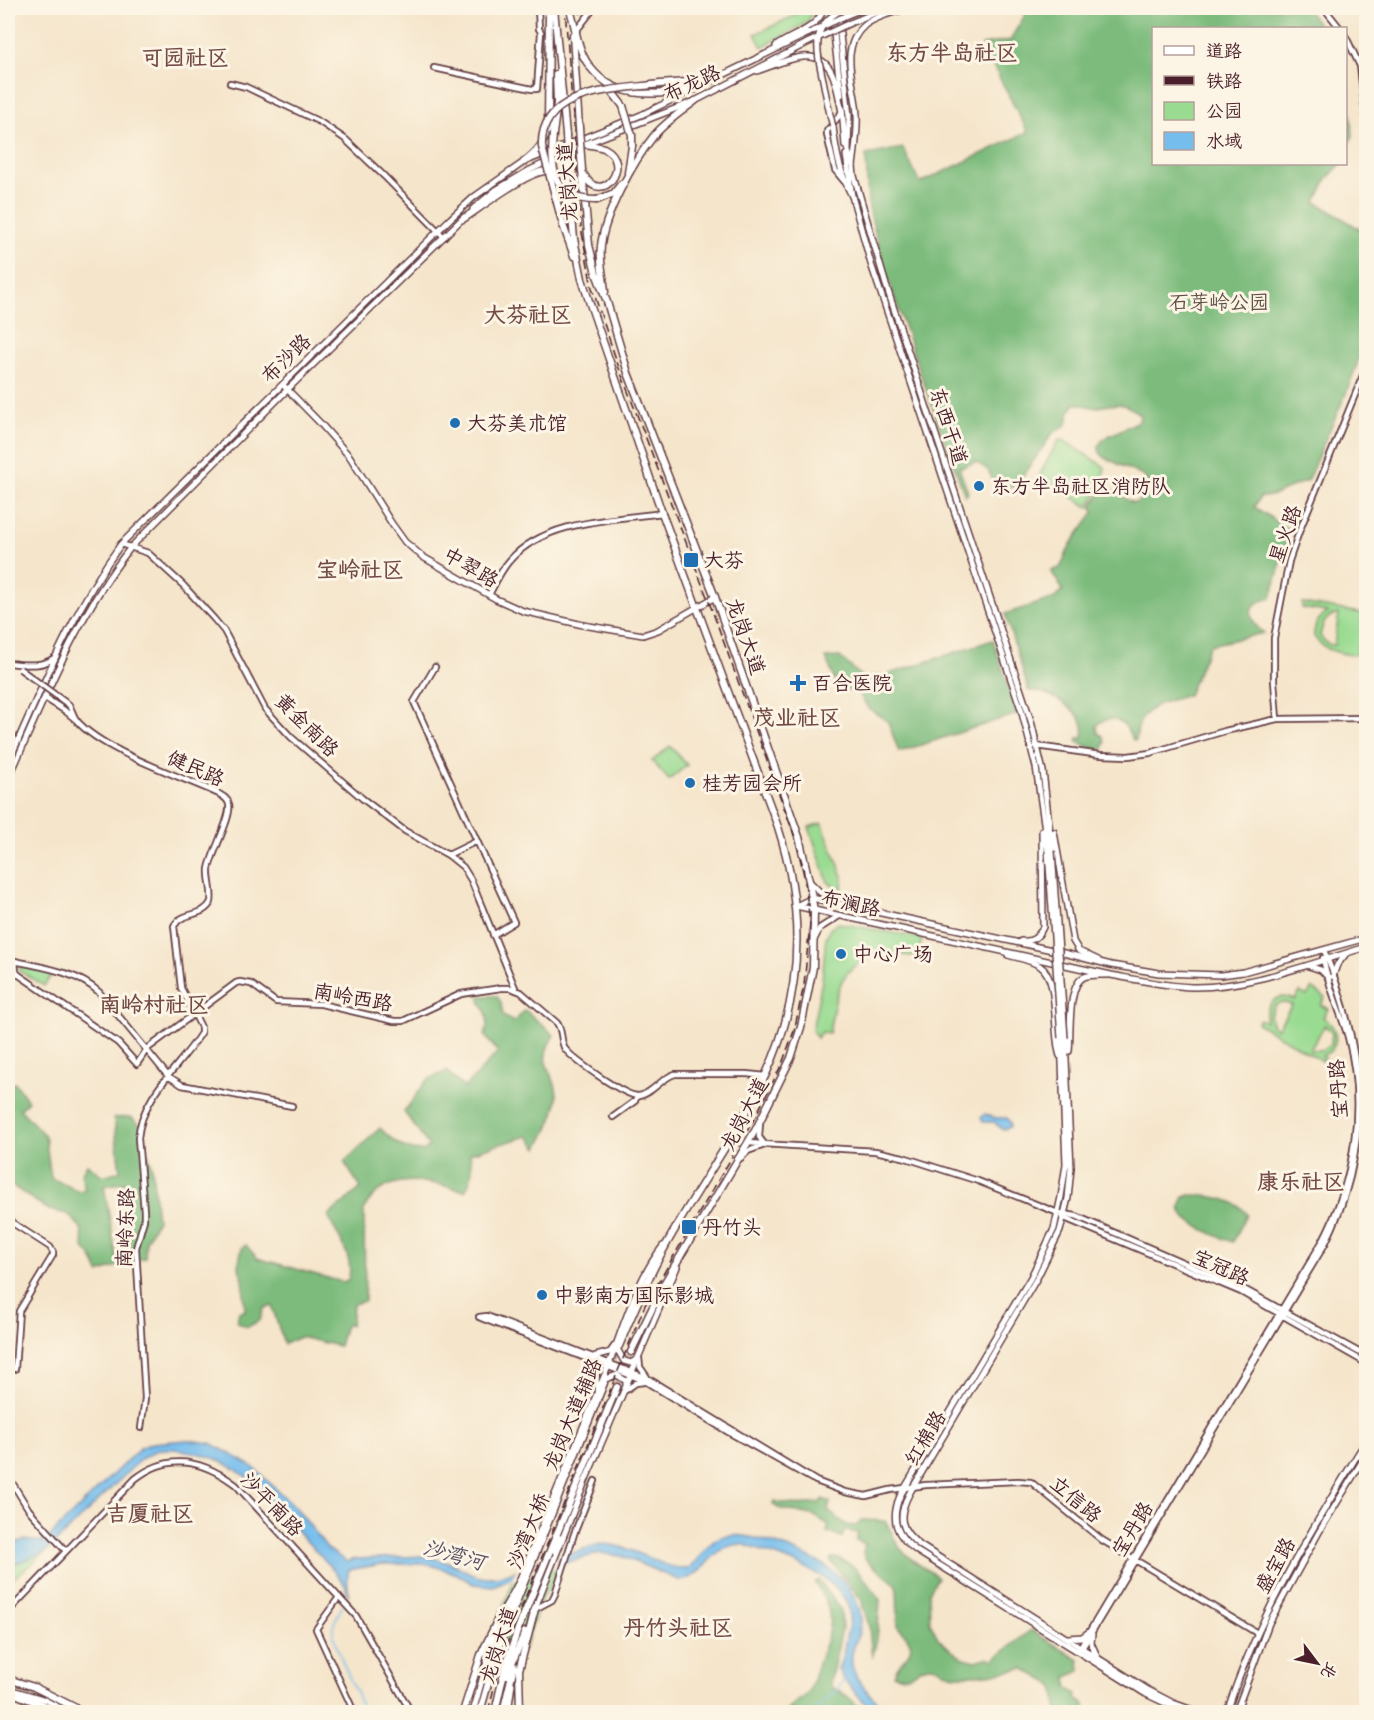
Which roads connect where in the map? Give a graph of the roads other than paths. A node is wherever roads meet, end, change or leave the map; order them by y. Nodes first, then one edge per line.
1 (538, 8) edge
2 (551, 8) edge
3 (577, 8) edge
4 (587, 8) edge
5 (594, 8) edge
6 (824, 8) edge
7 (831, 8) edge
8 (837, 8) edge
9 (847, 8) edge
10 (865, 8) edge
11 (887, 8) edge
12 (908, 8) edge
13 (1324, 8) edge
14 (571, 10) edge
15 (1339, 27) edge
16 (576, 31) junction
17 (1347, 39) edge
18 (760, 57) junction
19 (434, 68) dead end
20 (741, 76) junction
21 (600, 78) junction
22 (713, 80) junction
23 (230, 83) dead end
24 (695, 89) junction
25 (695, 101) junction
26 (842, 112) junction
27 (1366, 119) edge
28 (585, 144) junction
29 (855, 150) junction
30 (846, 151) junction
31 (837, 154) junction
32 (524, 162) junction
33 (834, 164) junction
34 (853, 166) junction
35 (582, 170) junction
36 (627, 178) junction
37 (844, 181) junction
38 (852, 196) junction
39 (463, 219) junction
40 (438, 231) junction
41 (444, 237) junction
42 (574, 240) junction
43 (581, 275) junction
44 (606, 302) junction
45 (1366, 368) edge
46 (281, 384) junction
47 (287, 390) junction
48 (662, 513) junction
49 (121, 544) junction
50 (130, 547) junction
51 (489, 595) junction
52 (715, 597) junction
53 (697, 608) junction
54 (56, 656) junction
55 (8, 663) edge
56 (14, 663) junction
57 (37, 665) junction
58 (435, 667) dead end
59 (47, 675) junction
60 (45, 698) junction
61 (1366, 718) edge
62 (75, 719) junction
63 (1277, 719) junction
64 (1034, 746) junction
65 (8, 762) edge
66 (8, 780) edge
67 (1043, 790) junction
68 (477, 841) junction
69 (448, 855) junction
70 (809, 881) junction
71 (812, 898) junction
72 (839, 904) junction
73 (796, 906) junction
74 (814, 911) junction
75 (839, 916) junction
76 (900, 917) junction
77 (898, 928) junction
78 (493, 935) junction
79 (996, 938) junction
80 (1366, 938) edge
81 (814, 941) junction
82 (1366, 947) edge
83 (993, 949) junction
84 (1324, 950) junction
85 (1347, 953) junction
86 (8, 958) edge
87 (1325, 959) junction
88 (15, 961) junction
89 (1284, 961) junction
90 (1111, 965) junction
91 (1304, 966) junction
92 (1287, 970) junction
93 (1111, 975) junction
94 (1331, 977) junction
95 (516, 990) junction
96 (194, 1015) junction
97 (1063, 1038) joint
98 (147, 1049) junction
99 (1064, 1061) junction
100 (168, 1076) junction
101 (765, 1076) junction
102 (637, 1096) junction
103 (292, 1106) dead end
104 (763, 1115) junction
105 (612, 1117) dead end
106 (748, 1143) junction
107 (765, 1145) junction
108 (734, 1167) junction
109 (1062, 1215) junction
110 (8, 1220) edge
111 (684, 1253) junction
112 (1282, 1312) junction
113 (539, 1338) junction
114 (617, 1345) junction
115 (640, 1350) junction
116 (631, 1352) tunnel mouth
117 (1366, 1356) edge
118 (592, 1358) junction
119 (636, 1360) junction
120 (1366, 1363) edge
121 (609, 1364) junction
122 (10, 1371) edge
123 (631, 1373) junction
124 (604, 1381) junction
125 (649, 1381) junction
126 (617, 1387) tunnel mouth
127 (626, 1387) junction
128 (597, 1392) junction
129 (622, 1395) junction
130 (141, 1428) dead end
131 (1366, 1441) edge
132 (1366, 1455) edge
133 (8, 1476) edge
134 (583, 1478) junction
135 (563, 1479) junction
136 (595, 1481) dead end
137 (913, 1487) junction
138 (905, 1488) junction
139 (563, 1520) junction
140 (63, 1548) junction
141 (556, 1552) junction
142 (1134, 1559) junction
143 (517, 1586) junction
144 (538, 1590) junction
145 (517, 1595) junction
146 (341, 1598) junction
147 (548, 1603) junction
148 (535, 1609) junction
149 (8, 1612) edge
150 (500, 1616) junction
151 (1090, 1633) junction
152 (1257, 1633) junction
153 (1065, 1637) junction
154 (1081, 1649) junction
155 (1100, 1659) junction
156 (516, 1661) junction
157 (8, 1679) edge
158 (21, 1684) joint
159 (8, 1690) edge
160 (499, 1692) junction
161 (60, 1713) edge
162 (72, 1713) edge
163 (84, 1713) edge
164 (354, 1713) edge
165 (411, 1713) edge
166 (463, 1713) edge
167 (473, 1713) edge
168 (480, 1713) edge
169 (495, 1713) edge
170 (503, 1713) edge
171 (508, 1713) edge
172 (520, 1713) edge
173 (1184, 1713) edge
174 (1198, 1713) edge
175 (1227, 1713) edge
176 (1236, 1713) edge

1 - 19 street
2 - 32 highway
2 - 36 highway, bridge
2 - 42 highway, 龙岗大道, bridge
3 - 4 street
5 - 16 street
6 - 18 main road
7 - 26 main road, 东西干道
8 - 30 main road, 东西干道
9 - 31 main road, bridge
10 - 18 main road, 布龙路, bridge
11 - 20 main road, 布龙路, bridge
12 - 29 main road
13 - 15 street
14 - 16 highway
14 - 35 highway, 龙岗大道, bridge
16 - 21 highway
17 - 27 street
18 - 22 main road, 布龙路
20 - 25 main road, 布龙路
20 - 26 main road
21 - 24 highway
21 - 36 highway, bridge
22 - 24 main road, 布龙路
22 - 43 highway, bridge
23 - 40 street
24 - 32 main road, 布沙路
25 - 28 main road, 布龙路
25 - 36 highway
26 - 30 main road, 东西干道
26 - 33 street
28 - 35 highway
28 - 39 main road, 布沙路
29 - 30 main road
29 - 34 main road
30 - 34 main road, 东西干道
30 - 38 main road, 东西干道
31 - 33 street
31 - 37 main road
32 - 40 main road, 布沙路
33 - 37 street
34 - 64 main road, 东西干道
35 - 44 highway, 龙岗大道
36 - 44 highway
37 - 38 main road
38 - 64 main road, 东西干道
39 - 41 main road, 布沙路
39 - 42 highway
40 - 41 street
40 - 46 main road, 布沙路
41 - 47 main road, 布沙路
42 - 43 highway, 龙岗大道
43 - 48 highway, 龙岗大道
44 - 52 highway, 龙岗大道
45 - 63 street, 星火路
46 - 47 main road, 中翠路
46 - 49 main road, 布沙路
47 - 50 main road, 布沙路
47 - 51 main road, 中翠路
48 - 51 street
48 - 53 highway, 龙岗大道
49 - 50 street, 黄金南路
49 - 54 main road, 布沙路
50 - 60 main road, 布沙路
50 - 69 street, 黄金南路
51 - 53 main road, 中翠路
52 - 53 main road, 中翠路
52 - 70 highway, 龙岗大道
53 - 73 highway, 龙岗大道
54 - 57 street
54 - 59 main road, 布沙路
55 - 56 street
56 - 57 street
56 - 62 street, 健民路, bridge
57 - 59 street
58 - 68 street
59 - 65 main road, 布沙路
60 - 62 street
60 - 66 main road, 布沙路
61 - 63 street
62 - 96 street, 健民路
63 - 64 street
64 - 67 main road, 东西干道
67 - 79 main road
67 - 90 main road
67 - 97 main road, 东西干道, bridge
68 - 69 street
68 - 78 street
69 - 78 street, 黄金南路
70 - 71 highway, 龙岗大道
70 - 72 main road
71 - 72 main road, 布澜路
71 - 73 main road, 布澜路
71 - 74 highway, 龙岗大道
72 - 76 main road, 布澜路
73 - 74 main road, 布澜路
73 - 101 highway, 龙岗大道
74 - 75 main road, 布澜路
74 - 81 highway, 龙岗大道
75 - 77 main road, 布澜路
75 - 81 main road
76 - 77 main road
76 - 79 main road, 布澜路
77 - 83 main road, 布澜路
78 - 95 street
79 - 90 main road, 布澜路
80 - 84 main road, 布澜路
81 - 104 highway, 龙岗大道
82 - 85 main road, 布澜路
83 - 93 main road, 布澜路
83 - 99 main road
84 - 87 street, 宝丹路
84 - 89 main road, 布澜路
85 - 87 main road, 布澜路
85 - 94 main road
86 - 88 street
87 - 91 main road, 布澜路
87 - 94 street, 宝丹路
88 - 98 street
88 - 98 street
89 - 90 main road, 布澜路
89 - 92 street
91 - 92 main road, 布澜路
91 - 94 main road
92 - 93 main road, 布澜路
93 - 99 main road
94 - 112 street, 宝丹路
95 - 96 street, 南岭西路
95 - 102 street
96 - 98 street
96 - 100 street, 南岭东路
97 - 99 main road, 红棉路
98 - 100 street
99 - 109 main road, 红棉路
100 - 103 street
100 - 130 street, 南岭东路
101 - 102 street
101 - 114 highway, 龙岗大道
102 - 105 street
104 - 106 highway, 龙岗大道
104 - 107 street
106 - 107 street, 宝冠路
106 - 108 highway, 龙岗大道
107 - 108 street
107 - 109 street, 宝冠路
108 - 111 highway, 龙岗大道
109 - 112 street, 宝冠路
109 - 137 main road, 红棉路
109 - 138 main road, 红棉路
110 - 122 street
111 - 115 main road, 龙岗大道辅路
111 - 116 highway, 龙岗大道
112 - 117 street, 宝冠路
112 - 120 street, 宝冠路
112 - 142 street, 宝丹路
113 - 113 street
113 - 118 street, 立信路
114 - 118 street
114 - 119 main road
114 - 121 main road, 龙岗大道辅路
115 - 119 main road, 龙岗大道辅路
115 - 125 street
118 - 121 street, 立信路
118 - 128 street
119 - 123 main road, 龙岗大道辅路
121 - 123 street, 立信路
121 - 124 main road, 龙岗大道辅路
123 - 125 street, 立信路
123 - 127 main road, 龙岗大道辅路
124 - 127 main road
124 - 128 main road, 龙岗大道辅路
124 - 135 highway
125 - 129 street
125 - 138 street, 立信路
126 - 134 highway
127 - 129 main road, 龙岗大道辅路
128 - 135 main road, 龙岗大道辅路
129 - 134 main road, 龙岗大道辅路
131 - 152 main road, 盛宝路
132 - 176 main road, 盛宝路
133 - 140 street
134 - 139 highway, 沙湾大桥
134 - 141 main road, 龙岗大道辅路
135 - 143 main road, 龙岗大道辅路
135 - 145 highway, 沙湾大桥
136 - 147 street
137 - 138 street, 立信路
137 - 142 street, 立信路
137 - 153 main road, 红棉路
138 - 154 main road, 红棉路
139 - 141 highway
139 - 144 highway, 沙湾大桥
140 - 146 street, 沙平南路
140 - 149 street, 沙平南路
141 - 144 main road, 龙岗大道辅路
142 - 151 street, 宝丹路
142 - 152 street, 立信路
143 - 145 highway
143 - 150 main road, 龙岗大道辅路
144 - 147 street
144 - 148 main road, 龙岗大道辅路
144 - 160 highway, 龙岗大道
145 - 168 highway, 龙岗大道
146 - 164 street
146 - 165 street, 沙平南路
147 - 148 street
148 - 156 main road, 龙岗大道辅路
148 - 160 highway
148 - 172 highway
150 - 166 highway
150 - 167 main road, 龙岗大道辅路
151 - 153 main road
151 - 154 street, 宝丹路
151 - 155 main road
152 - 175 main road, 盛宝路
153 - 154 main road, 红棉路
154 - 155 main road, 红棉路
154 - 173 main road, 红棉路
155 - 174 main road, 红棉路
156 - 170 highway
156 - 171 main road, 龙岗大道辅路
157 - 158 highway
157 - 163 highway, bridge
158 - 163 main road
159 - 161 highway
159 - 162 main road
160 - 169 highway, 龙岗大道

